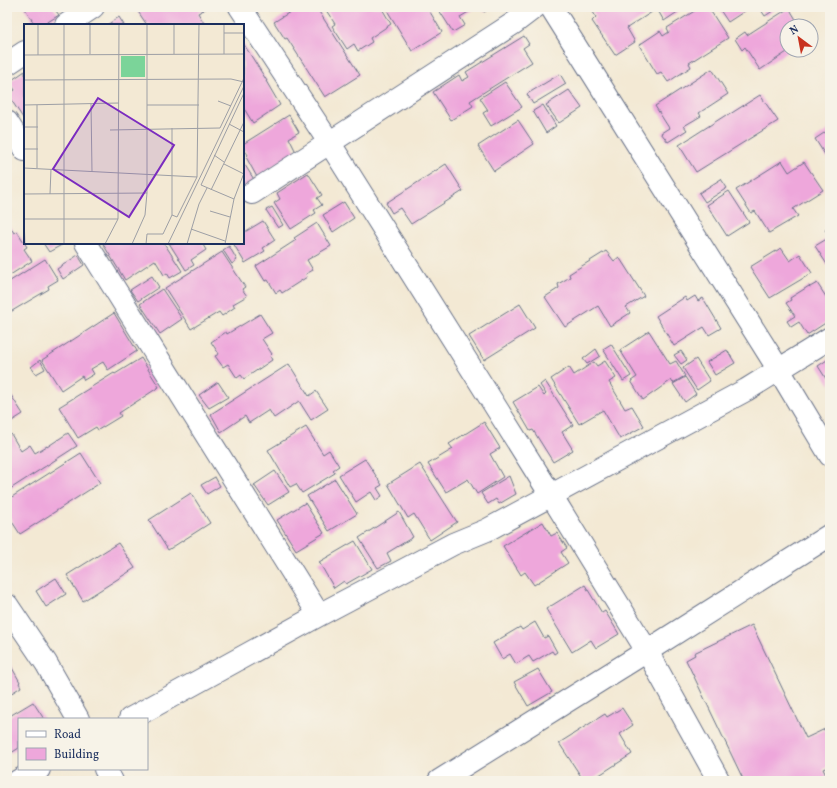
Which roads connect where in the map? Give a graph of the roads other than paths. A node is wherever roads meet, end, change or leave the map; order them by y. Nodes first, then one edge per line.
1 (93, 7) edge
2 (240, 7) edge
3 (535, 7) edge
4 (551, 7) edge
5 (68, 24) edge
6 (24, 53) edge
7 (7, 64) edge
8 (7, 122) edge
9 (329, 142) junction
10 (24, 148) edge
11 (252, 193) dead end
12 (87, 244) edge
13 (830, 338) edge
14 (779, 370) junction
15 (830, 455) edge
16 (551, 495) junction
17 (830, 535) edge
18 (7, 605) edge
19 (319, 615) junction
20 (647, 651) junction
21 (77, 718) edge
22 (132, 718) edge
23 (37, 770) edge
24 (106, 770) edge
25 (18, 781) edge
26 (112, 781) edge
27 (439, 781) edge
28 (720, 781) edge

1 - 5 street
2 - 9 street
3 - 9 street
4 - 14 street
6 - 7 street
8 - 10 street
9 - 11 street
9 - 16 street
12 - 19 street
13 - 14 street
14 - 15 street
14 - 16 street
16 - 19 street
16 - 20 street
17 - 20 street
18 - 21 street
19 - 22 street
20 - 27 street
20 - 28 street
23 - 25 street
24 - 26 street

